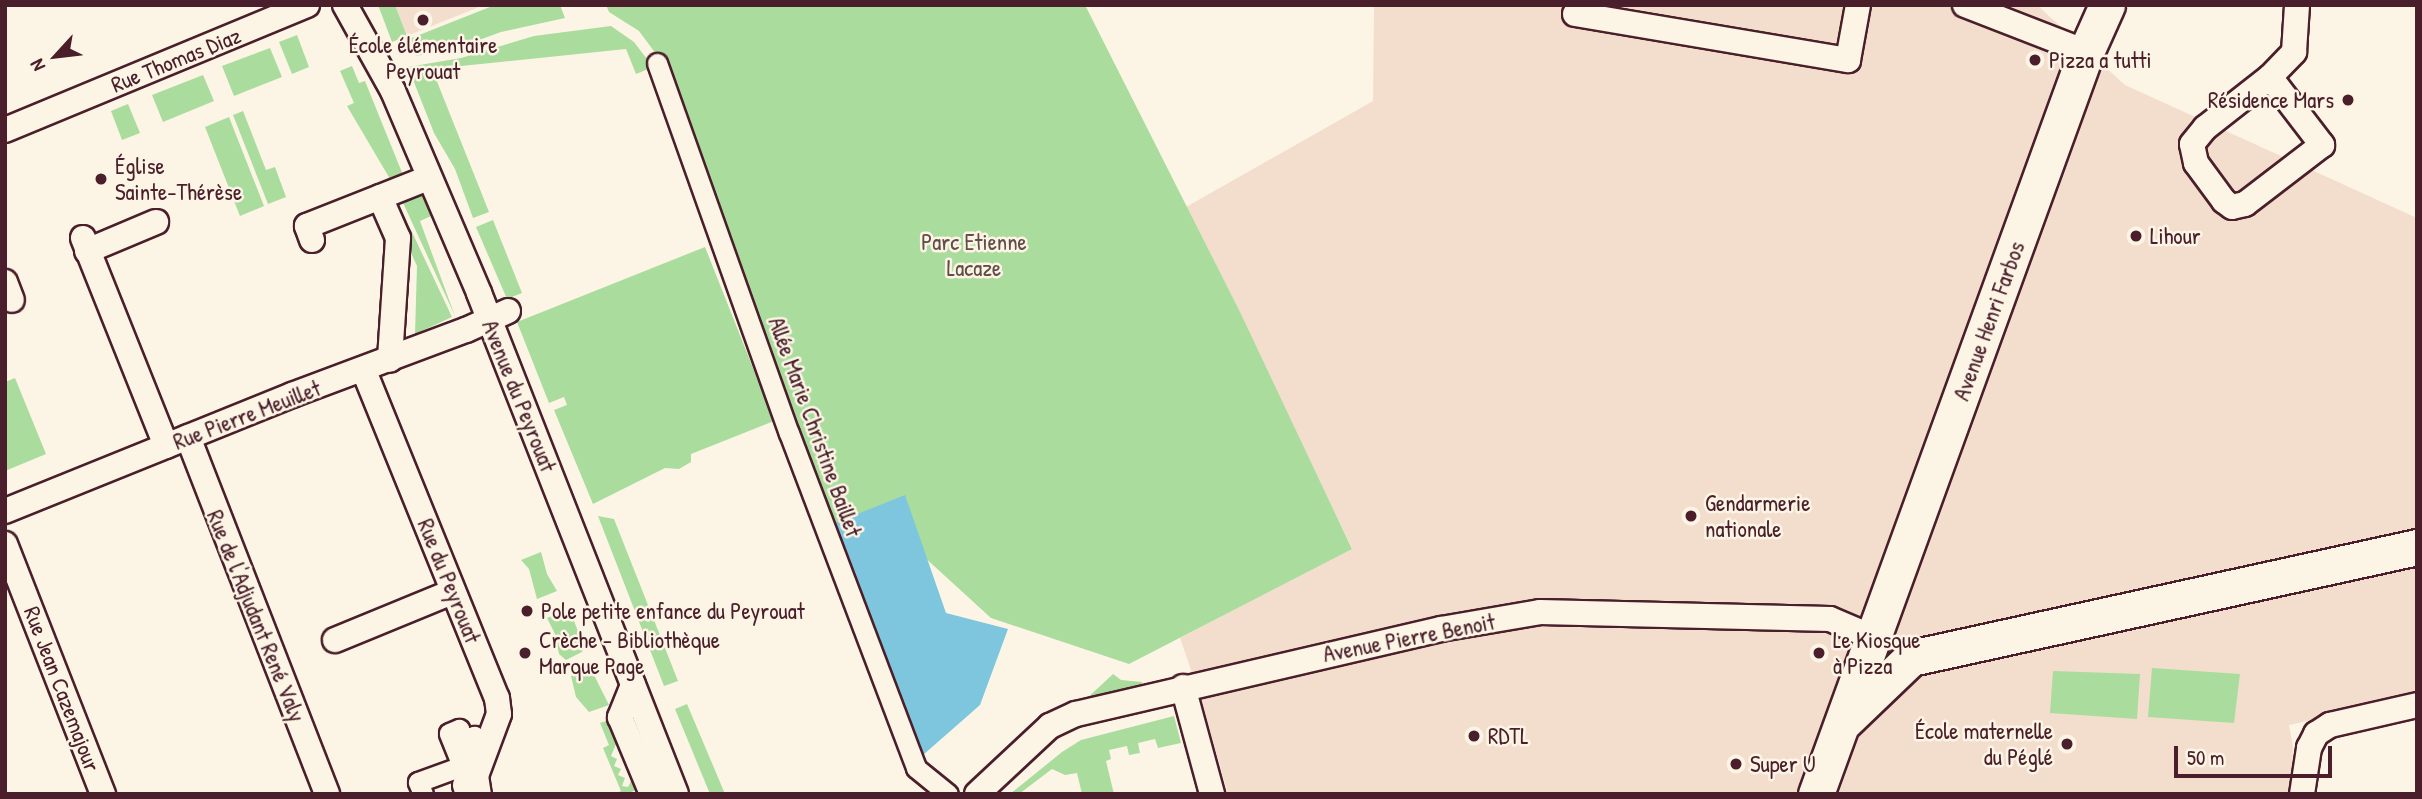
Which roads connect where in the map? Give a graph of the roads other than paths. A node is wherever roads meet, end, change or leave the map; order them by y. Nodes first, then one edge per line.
1 (307, 5) edge
2 (345, 5) edge
3 (1858, 5) edge
4 (1965, 5) edge
5 (2107, 5) edge
6 (2297, 5) edge
7 (1575, 13) dead end
8 (2086, 52) junction
9 (657, 63) dead end
10 (2270, 77) junction
11 (5, 130) edge
12 (428, 178) junction
13 (380, 197) junction
14 (156, 222) dead end
15 (312, 240) dead end
16 (498, 316) junction
17 (390, 360) junction
18 (364, 371) junction
19 (177, 442) junction
20 (5, 511) edge
21 (5, 544) edge
22 (2417, 547) edge
23 (449, 584) junction
24 (1872, 637) junction
25 (335, 640) dead end
26 (1911, 658) junction
27 (633, 685) junction
28 (1184, 688) junction
29 (2417, 705) edge
30 (1840, 726) junction
31 (103, 794) edge
32 (327, 794) edge
33 (423, 794) edge
34 (465, 794) edge
35 (479, 794) edge
36 (652, 794) edge
37 (676, 794) edge
38 (948, 794) edge
39 (977, 794) edge
40 (1212, 794) edge
41 (1815, 794) edge
42 (2302, 794) edge

1 - 11 street, Rue Thomas Diaz
2 - 12 street, Avenue du Peyrouat
3 - 7 street
4 - 8 street
5 - 8 main road, Avenue Henri Farbos
6 - 10 street
8 - 24 main road, Avenue Henri Farbos
9 - 38 street, Allée Marie Christine Baillet
10 - 10 street
12 - 13 street
12 - 16 street, Avenue du Peyrouat
13 - 15 street
13 - 17 street
14 - 19 street, Rue de l'Adjudant René Valy
16 - 17 street, Rue Pierre Meuillet
16 - 27 street, Avenue du Peyrouat
17 - 18 street, Rue Pierre Meuillet
18 - 19 street, Rue Pierre Meuillet
18 - 23 street, Rue du Peyrouat
19 - 20 street, Rue Pierre Meuillet
19 - 32 street, Rue de l'Adjudant René Valy
21 - 31 street, Rue Jean Cazemajour
22 - 26 main road
23 - 25 street
23 - 35 street, Rue du Peyrouat
24 - 26 main road
24 - 28 street, Avenue Pierre Benoit
24 - 30 main road, Avenue Henri Farbos
26 - 30 main road
27 - 36 street
27 - 37 street, Avenue du Peyrouat
28 - 39 street, Avenue Pierre Benoit
28 - 40 street
29 - 42 street
30 - 41 main road, Avenue Henri Farbos
33 - 34 street

